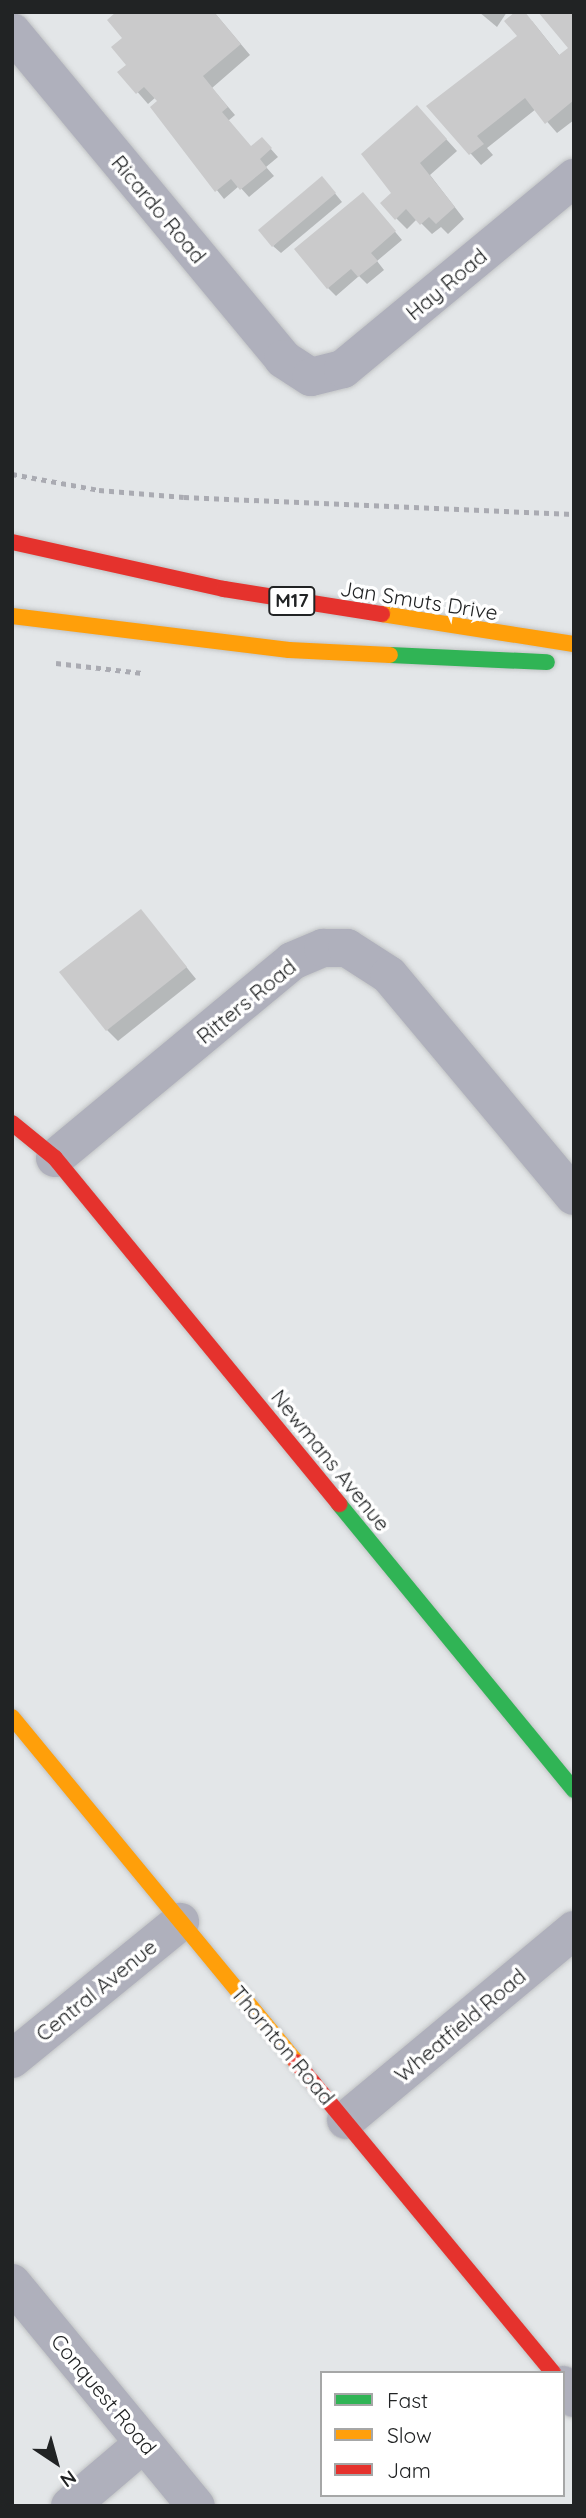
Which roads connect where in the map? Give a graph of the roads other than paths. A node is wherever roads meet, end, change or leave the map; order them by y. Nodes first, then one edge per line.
1 (12, 32) edge
2 (574, 178) edge
3 (311, 377) joint
4 (12, 542) edge
5 (12, 616) edge
6 (574, 644) edge
7 (561, 663) dead end
8 (12, 1123) edge
9 (55, 1158) junction
10 (574, 1196) edge
11 (12, 1717) edge
12 (574, 1790) edge
13 (180, 1922) junction
14 (574, 1930) edge
15 (12, 2059) edge
16 (346, 2120) junction
17 (12, 2283) edge
18 (551, 2371) edge
19 (144, 2443) junction
20 (70, 2506) edge
21 (196, 2506) edge

1 - 3 street, Ricardo Road
2 - 3 street, Hay Road
4 - 6 street, Jan Smuts Drive / M17
5 - 7 street, M17
8 - 9 street
9 - 10 street, Ritters Road
9 - 12 street, Newmans Avenue
11 - 13 street, Thornton Road
13 - 15 street, Central Avenue
13 - 16 street, Thornton Road
14 - 16 street, Wheatfield Road
16 - 18 street, Thornton Road
17 - 19 street, Conquest Road
19 - 20 street
19 - 21 street, Conquest Road

